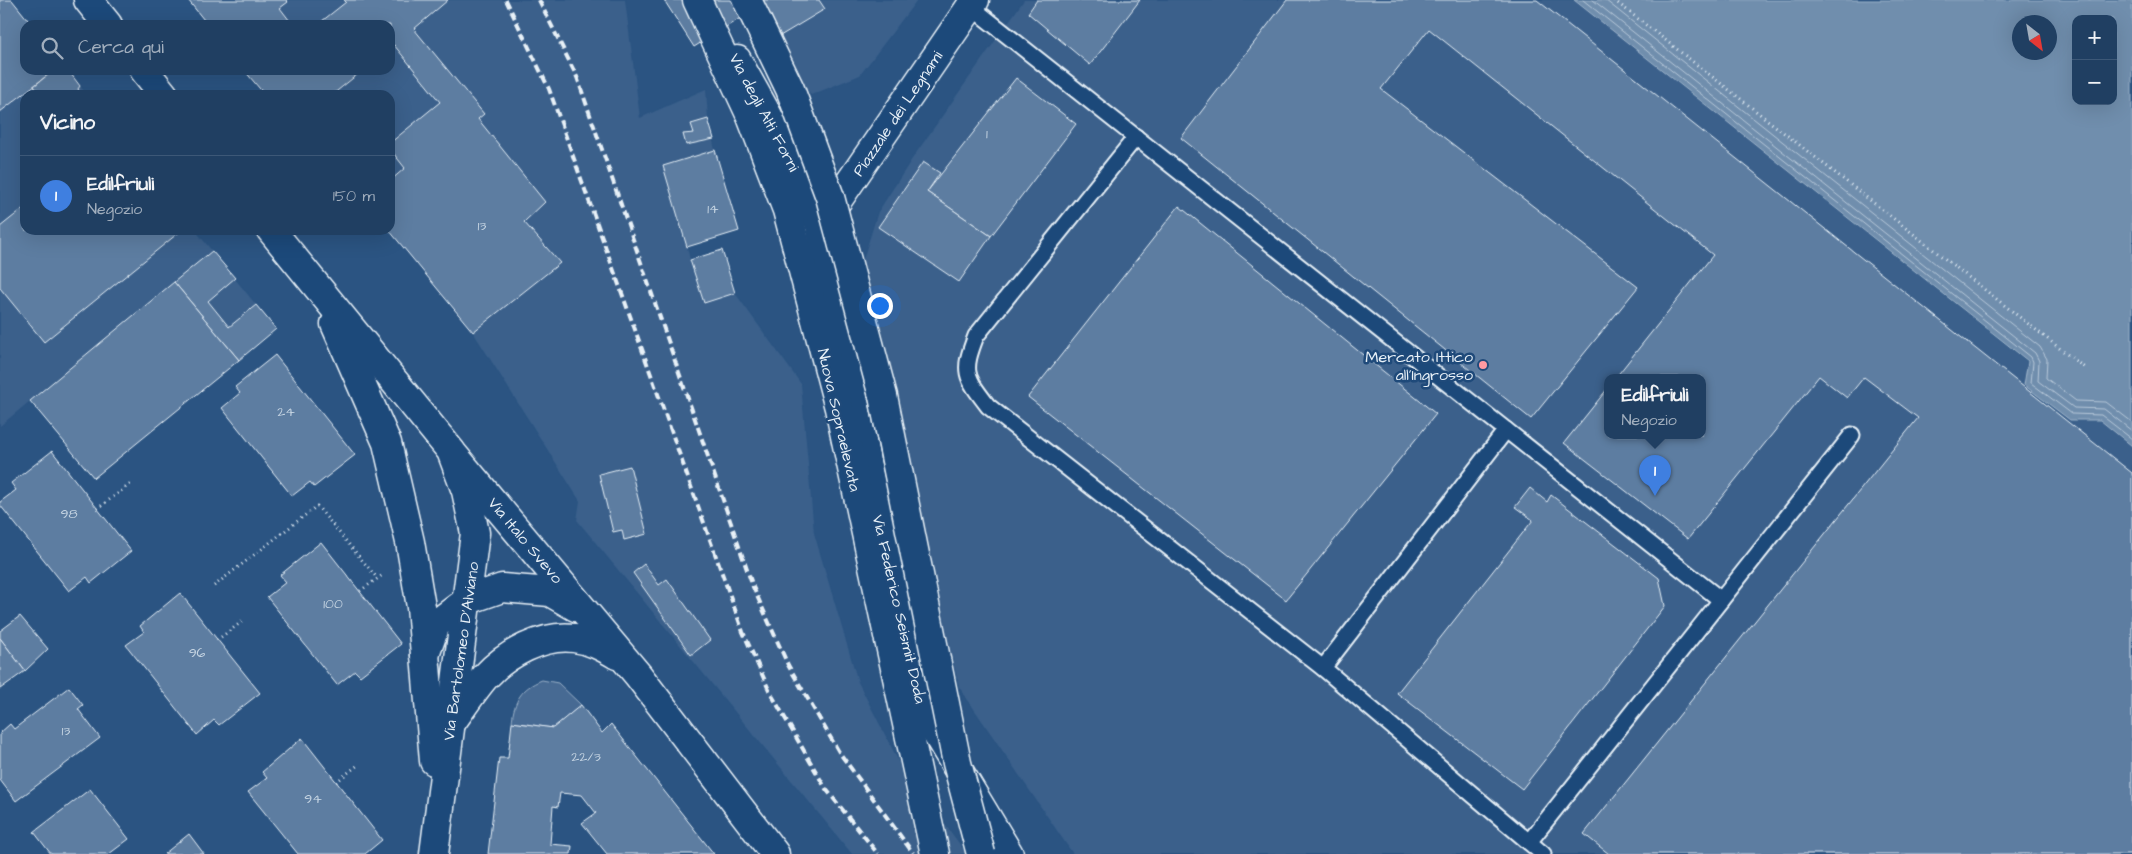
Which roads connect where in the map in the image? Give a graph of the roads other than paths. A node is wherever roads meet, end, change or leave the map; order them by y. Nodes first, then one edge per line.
1 (88, 0) edge
2 (697, 0) edge
3 (703, 0) edge
4 (747, 0) edge
5 (973, 3) edge
6 (104, 20) edge
7 (148, 75) edge
8 (160, 90) edge
9 (1136, 137) junction
10 (820, 226) junction
11 (276, 235) edge
12 (322, 293) junction
13 (1506, 430) junction
14 (1852, 435) dead end
15 (451, 451) junction
16 (468, 600) junction
17 (1721, 600) junction
18 (586, 612) junction
19 (425, 655) junction
20 (625, 660) junction
21 (1324, 668) junction
22 (450, 723) junction
23 (438, 810) junction
24 (1529, 842) junction
25 (434, 854) edge
26 (775, 854) edge
27 (935, 854) edge
28 (981, 854) edge
29 (1009, 854) edge
30 (1543, 854) edge

1 - 6 main road
2 - 27 main road, Nuova Sopraelevata
3 - 10 main road, Via degli Alti Forni
4 - 28 main road, bridge
5 - 9 lane
5 - 10 main road, Piazzale dei Legnami
7 - 8 main road
9 - 13 lane
9 - 21 lane
10 - 29 main road, Via Federico Seismit Doda
11 - 12 main road, Via Italo Svevo
12 - 15 main road, Via Italo Svevo
12 - 19 main road
13 - 17 lane
13 - 21 lane
14 - 17 lane
15 - 16 main road, Via Bartolomeo D'Alviano
15 - 18 main road, Via Italo Svevo
16 - 18 main road
16 - 19 main road
16 - 22 main road, Via Bartolomeo D'Alviano
17 - 24 lane
18 - 20 main road, Via Italo Svevo
19 - 23 main road
20 - 22 main road
20 - 26 main road, Via Italo Svevo
21 - 24 lane
22 - 23 main road, Via Bartolomeo D'Alviano
23 - 25 main road, Via Bartolomeo D'Alviano
24 - 30 lane

